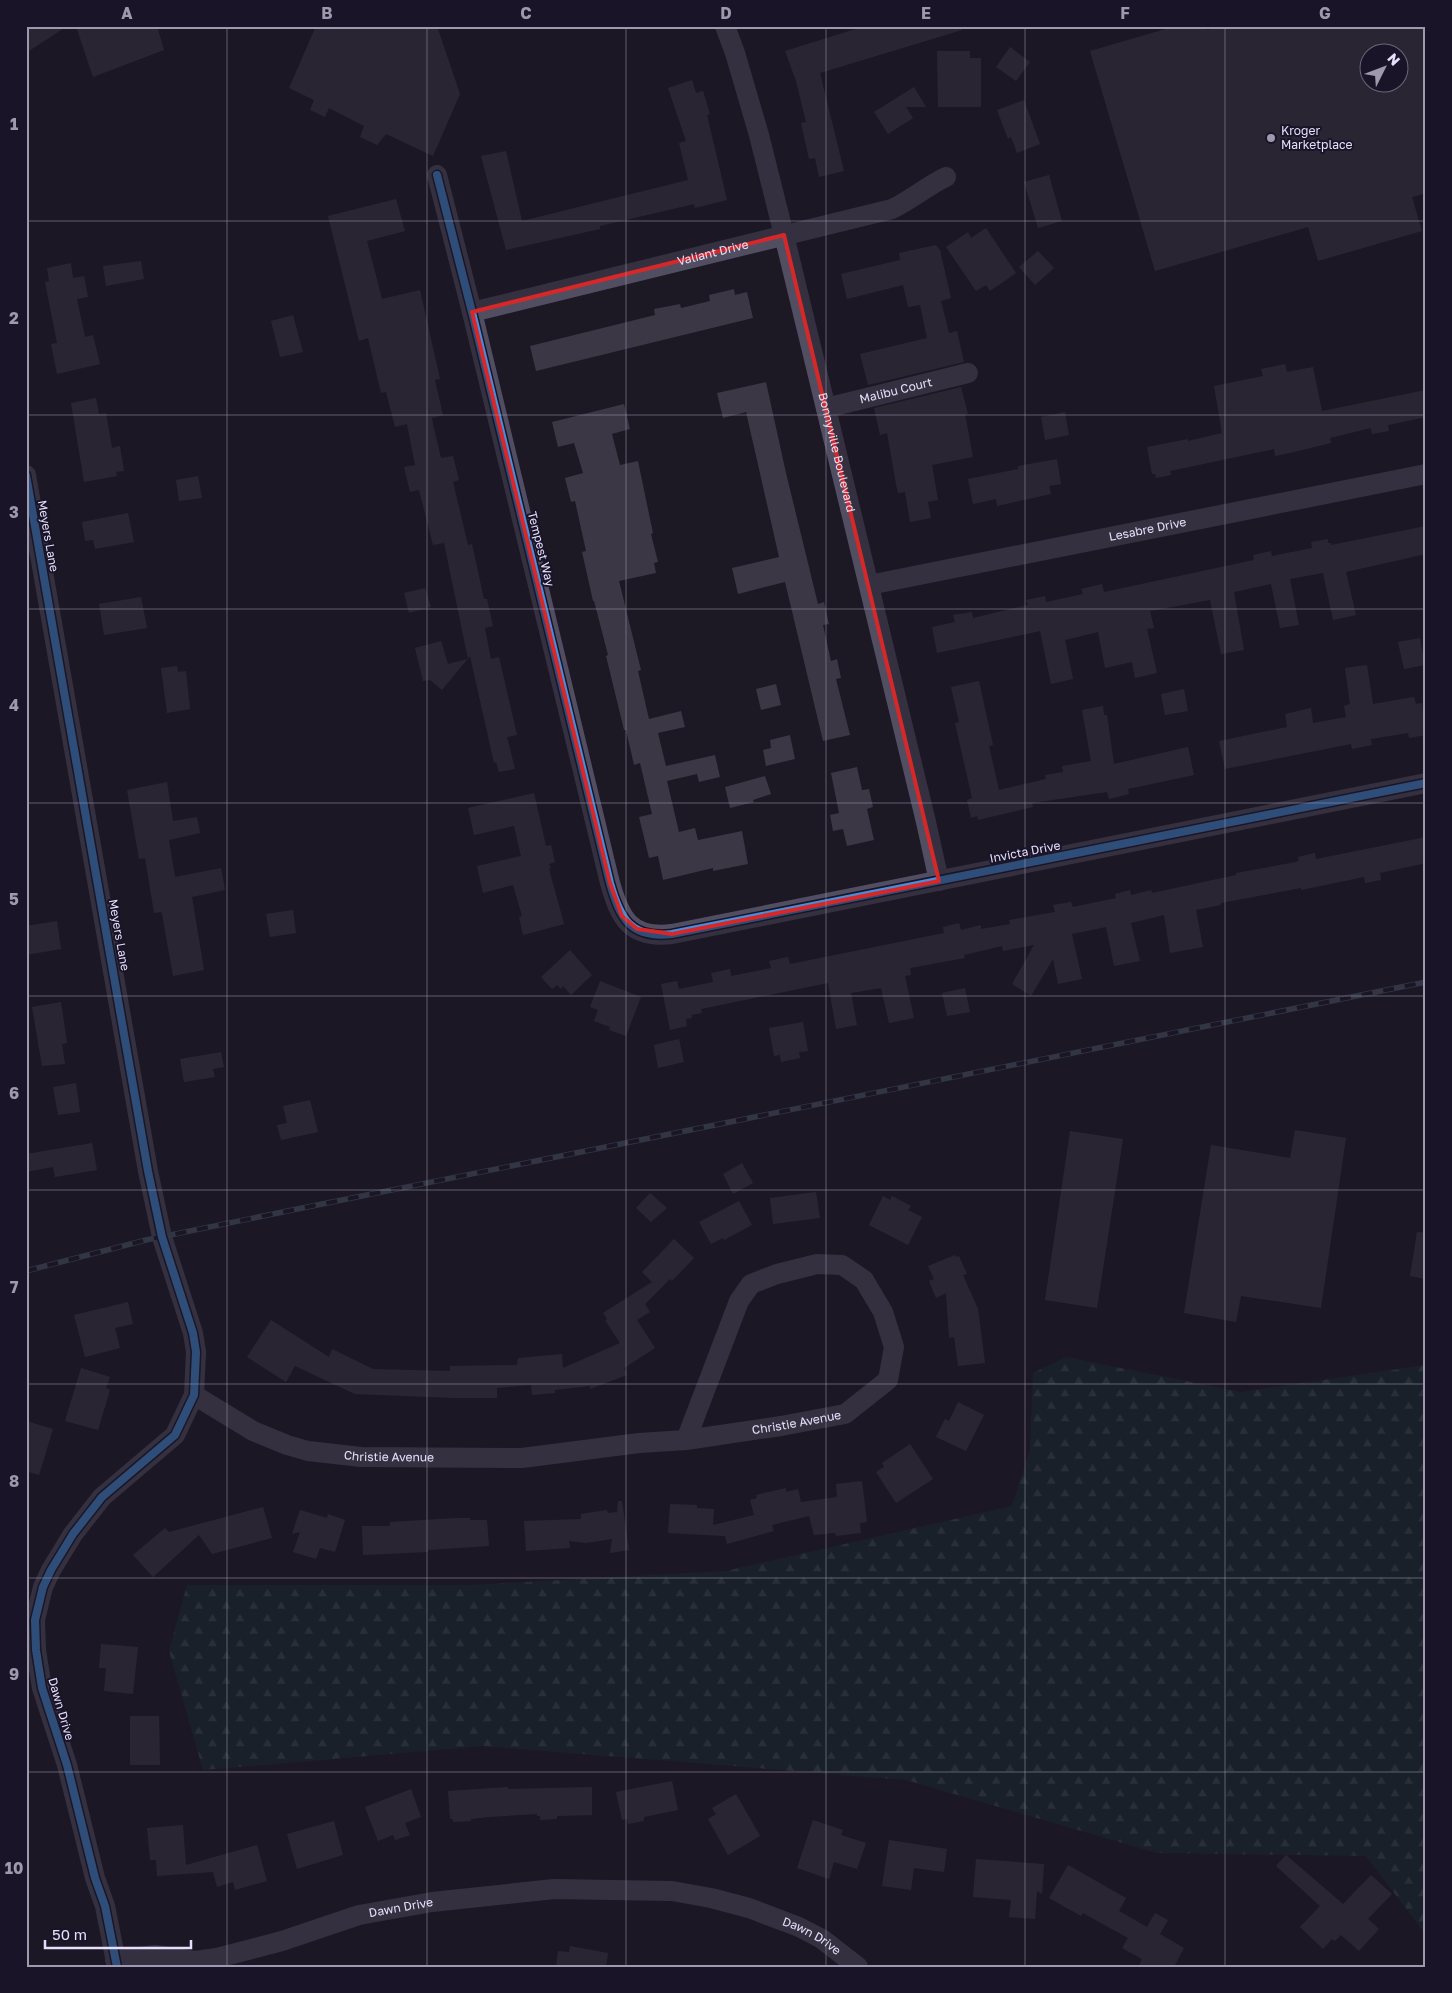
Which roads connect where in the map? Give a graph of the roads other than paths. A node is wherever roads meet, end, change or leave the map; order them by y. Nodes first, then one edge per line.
1 (725, 26) edge
2 (437, 175) dead end
3 (946, 177) dead end
4 (784, 235) junction
5 (472, 312) junction
6 (968, 373) dead end
7 (826, 408) junction
8 (1426, 474) edge
9 (26, 475) edge
10 (869, 585) junction
11 (1426, 783) edge
12 (939, 881) junction
13 (630, 925) joint
14 (194, 1396) junction
15 (686, 1440) junction
16 (116, 1963) edge
17 (858, 1967) edge

1 - 4 street, Bonnyville Boulevard
2 - 5 street, Tempest Way
3 - 4 street, Valiant Drive
4 - 5 street, Valiant Drive
4 - 7 street, Bonnyville Boulevard
5 - 13 street, Tempest Way
6 - 7 street, Malibu Court
7 - 10 street, Bonnyville Boulevard
8 - 10 street, Lesabre Drive
9 - 14 street, Meyers Lane
10 - 12 street, Bonnyville Boulevard
11 - 12 street, Invicta Drive
12 - 13 street, Invicta Drive
14 - 15 street, Christie Avenue
14 - 16 street, Dawn Drive
15 - 15 street, Christie Avenue
16 - 17 street, Dawn Drive

